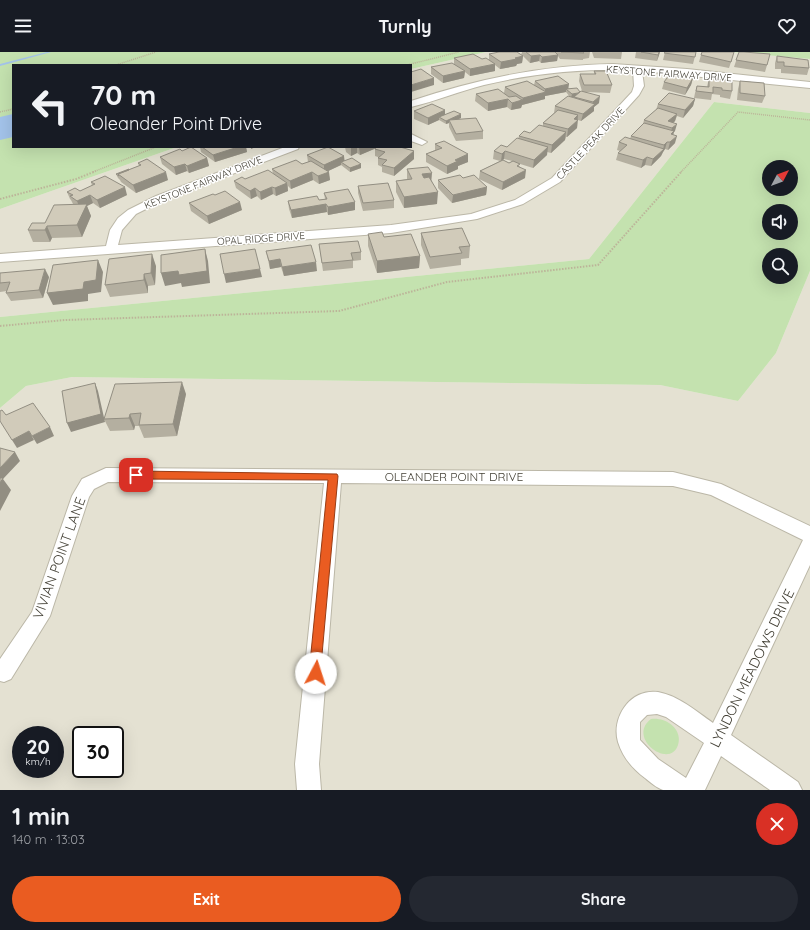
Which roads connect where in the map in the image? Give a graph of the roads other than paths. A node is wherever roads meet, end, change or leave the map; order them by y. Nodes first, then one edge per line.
1 (637, 69) junction
2 (810, 85) edge
3 (412, 104) edge
4 (412, 137) edge
5 (422, 142) dead end
6 (291, 148) edge
7 (519, 202) joint
8 (111, 248) junction
9 (0, 258) edge
10 (333, 476) junction
11 (88, 484) joint
12 (810, 535) edge
13 (810, 545) edge
14 (4, 672) dead end
15 (718, 738) junction
16 (309, 790) edge
17 (684, 790) edge
18 (693, 790) edge
19 (790, 790) edge

1 - 2 street, KEYSTONE FAIRWAY DRIVE
1 - 3 street, KEYSTONE FAIRWAY DRIVE
1 - 7 street, CASTLE PEAK DRIVE
4 - 5 street
6 - 8 street, KEYSTONE FAIRWAY DRIVE
7 - 8 street, OPAL RIDGE DRIVE
8 - 9 street, OPAL RIDGE DRIVE
10 - 11 street, OLEANDER POINT DRIVE
10 - 12 street, OLEANDER POINT DRIVE
10 - 16 street
11 - 14 street, VIVIAN POINT LANE
13 - 15 street, LYNDON MEADOWS DRIVE
15 - 17 street
15 - 18 street, LYNDON MEADOWS DRIVE
15 - 19 street

